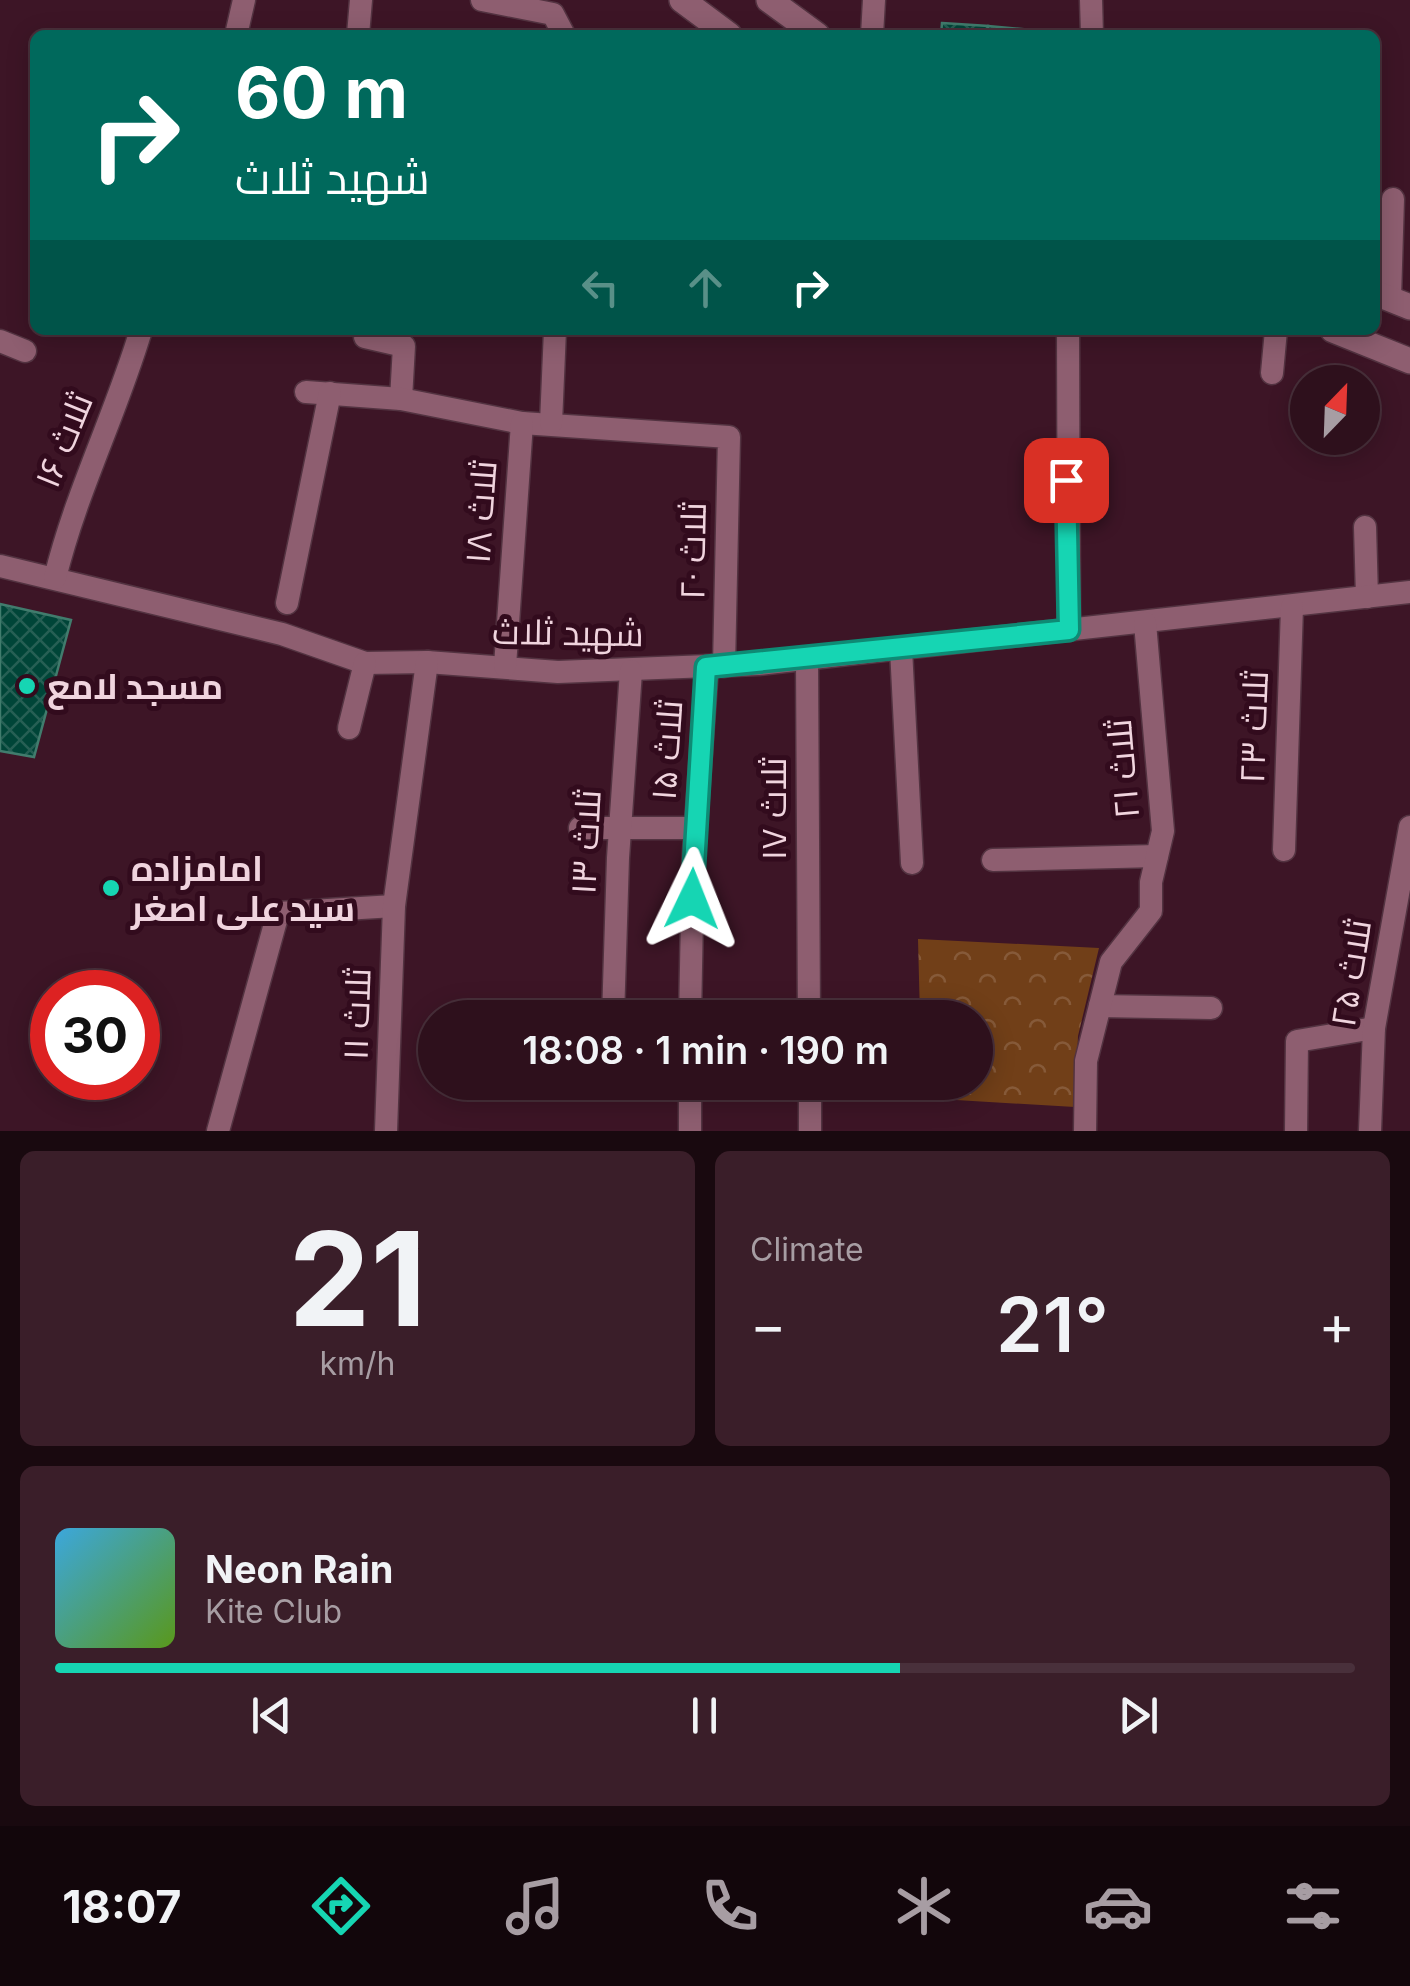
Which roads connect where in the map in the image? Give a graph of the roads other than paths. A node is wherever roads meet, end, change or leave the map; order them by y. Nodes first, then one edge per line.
1 (244, 0) edge
2 (362, 0) edge
3 (482, 0) edge
4 (682, 0) edge
5 (769, 0) edge
6 (874, 0) edge
7 (1091, 0) edge
8 (522, 4) edge
9 (237, 30) edge
10 (359, 30) edge
11 (562, 30) edge
12 (722, 30) edge
13 (810, 30) edge
14 (872, 30) edge
15 (1092, 30) edge
16 (1393, 200) dead end
17 (1392, 299) edge
18 (139, 335) edge
19 (554, 335) edge
20 (1068, 335) edge
21 (1276, 335) edge
22 (1345, 335) edge
23 (365, 337) dead end
24 (0, 341) edge
25 (25, 352) dead end
26 (1410, 361) edge
27 (1272, 373) dead end
28 (306, 392) dead end
29 (330, 394) junction
30 (401, 399) junction
31 (522, 423) junction
32 (552, 423) junction
33 (1366, 527) dead end
34 (0, 566) edge
35 (55, 578) junction
36 (1410, 592) edge
37 (1367, 597) junction
38 (287, 603) dead end
39 (1292, 607) junction
40 (1145, 623) junction
41 (1069, 630) junction
42 (901, 649) junction
43 (806, 659) junction
44 (427, 662) junction
45 (365, 663) junction
46 (505, 666) junction
47 (715, 667) junction
48 (631, 671) junction
49 (349, 728) dead end
50 (1410, 827) edge
51 (580, 828) dead end
52 (620, 828) junction
53 (695, 828) junction
54 (1284, 850) dead end
55 (1157, 856) junction
56 (993, 860) dead end
57 (912, 863) dead end
58 (394, 906) junction
59 (1401, 936) edge
60 (614, 1000) edge
61 (690, 1000) edge
62 (809, 1000) edge
63 (1100, 1006) junction
64 (1212, 1008) dead end
65 (1374, 1028) junction
66 (690, 1100) edge
67 (810, 1100) edge
68 (218, 1131) edge
69 (386, 1131) edge
70 (690, 1131) edge
71 (810, 1131) edge
72 (1085, 1131) edge
73 (1296, 1131) edge
74 (1370, 1131) edge

1 - 9 street
2 - 10 street
3 - 8 street
4 - 12 street
5 - 13 street
6 - 14 street
7 - 15 street
8 - 11 street
16 - 17 street
18 - 35 street, ثلاث ۱۶
19 - 32 street
20 - 41 street
21 - 27 street
22 - 26 street
23 - 30 street
24 - 25 street
28 - 29 street
29 - 30 street
29 - 38 street
30 - 31 street
31 - 32 street
31 - 46 street, ثلاث ۱۸
32 - 47 street, ثلاث ۲۰
33 - 37 street
34 - 35 street, شهید ثلاث
35 - 45 street, شهید ثلاث
36 - 37 street, شهید ثلاث
37 - 39 street, شهید ثلاث
39 - 40 street, شهید ثلاث
39 - 54 street, ثلاث ۲۳
40 - 41 street, شهید ثلاث
40 - 55 street, ثلاث ۲۱
41 - 42 street, شهید ثلاث
42 - 43 street, شهید ثلاث
42 - 57 street
43 - 47 street, شهید ثلاث
43 - 62 street, ثلاث ۱۷
44 - 45 street, شهید ثلاث
44 - 46 street, شهید ثلاث
44 - 58 street, ثلاث ۱۱
45 - 49 street
46 - 48 street, شهید ثلاث
47 - 48 street, شهید ثلاث
47 - 53 street, ثلاث ۱۵
48 - 52 street, ثلاث ۱۳
50 - 59 street, ثلاث ۲۵
51 - 52 street
52 - 53 street
52 - 60 street, ثلاث ۱۳
53 - 61 street, ثلاث ۱۵
55 - 56 street
55 - 63 street, ثلاث ۲۱
58 - 68 street
58 - 69 street, ثلاث ۱۱
59 - 65 street, ثلاث ۲۵
63 - 64 street
63 - 72 street, ثلاث ۲۱
65 - 73 street
65 - 74 street, ثلاث ۲۵
66 - 70 street
67 - 71 street

